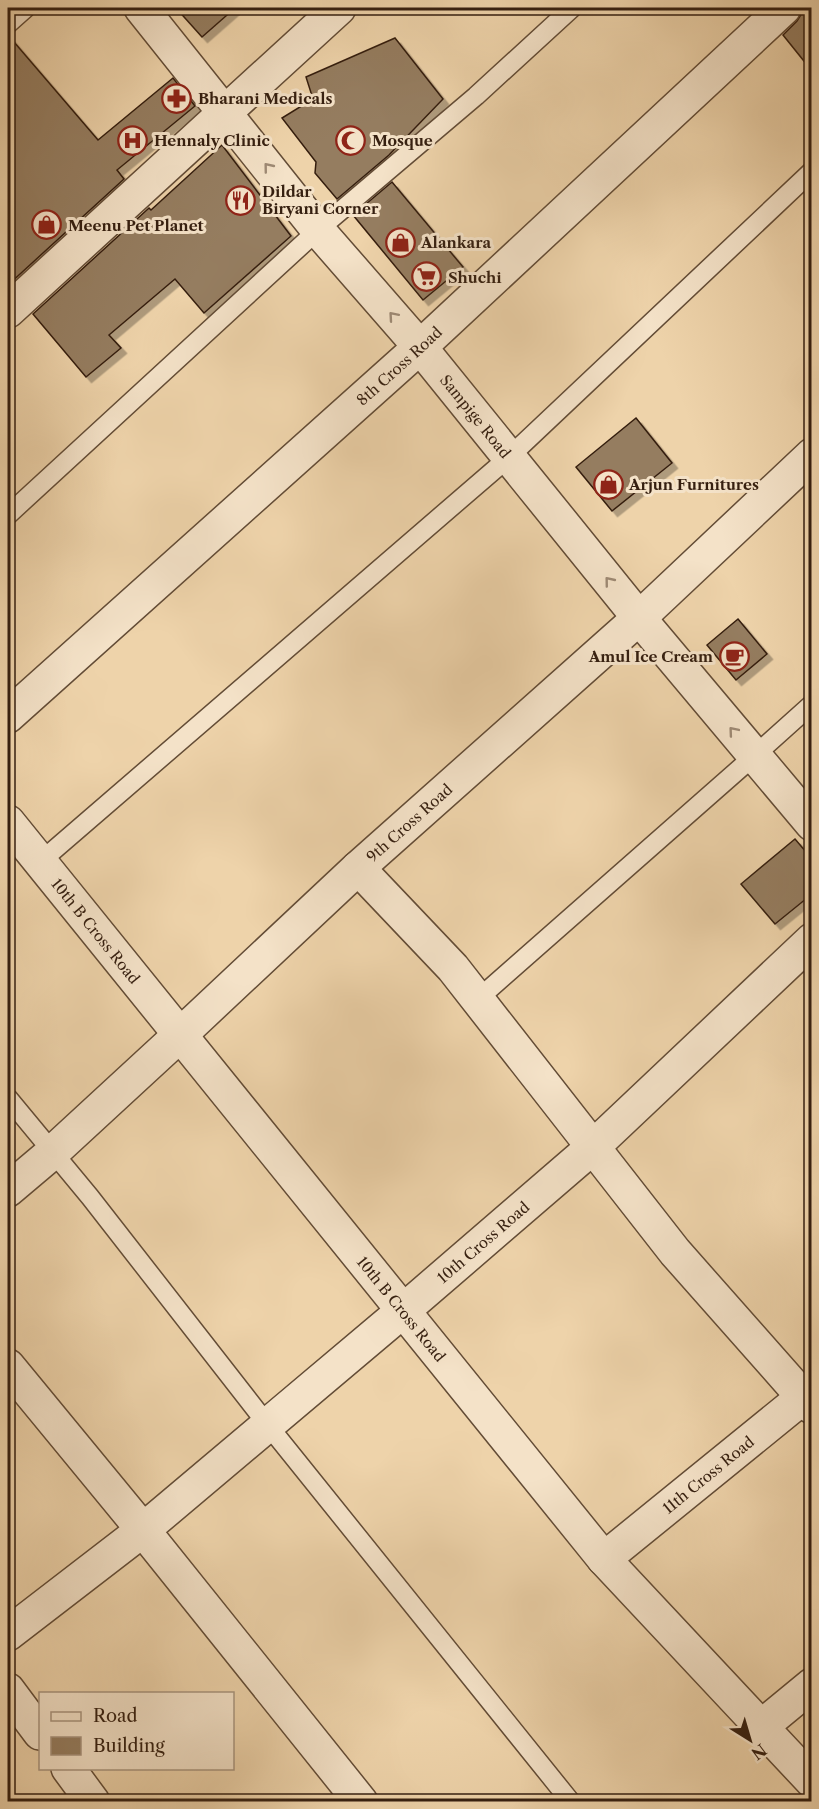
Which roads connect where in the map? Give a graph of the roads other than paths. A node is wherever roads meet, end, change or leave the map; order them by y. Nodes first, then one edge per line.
1 (26, 8) edge
2 (141, 8) edge
3 (339, 8) edge
4 (572, 8) edge
5 (784, 8) edge
6 (8, 24) edge
7 (224, 112) junction
8 (812, 171) edge
9 (318, 230) junction
10 (8, 311) edge
11 (420, 347) junction
12 (812, 455) edge
13 (508, 458) junction
14 (8, 515) edge
15 (639, 618) junction
16 (812, 704) edge
17 (8, 716) edge
18 (754, 756) junction
19 (8, 822) edge
20 (812, 824) edge
21 (40, 862) junction
22 (358, 868) junction
23 (812, 940) edge
24 (478, 999) junction
25 (181, 1034) junction
26 (8, 1098) edge
27 (593, 1147) junction
28 (52, 1152) junction
29 (8, 1190) edge
30 (404, 1310) junction
31 (8, 1366) edge
32 (809, 1398) edge
33 (267, 1424) junction
34 (143, 1530) junction
35 (604, 1559) junction
36 (8, 1634) edge
37 (812, 1685) edge
38 (8, 1690) edge
39 (761, 1727) junction
40 (39, 1732) edge
41 (69, 1770) edge
42 (812, 1781) edge
43 (93, 1802) edge
44 (361, 1802) edge
45 (571, 1802) edge

1 - 6 lane
2 - 7 street, Sampige Road
3 - 7 street
4 - 9 lane
5 - 11 street, 8th Cross Road
9 -> 7 street, Sampige Road
7 - 10 street
8 - 13 lane
11 -> 9 street, Sampige Road
9 - 14 lane
11 - 13 street, Sampige Road
11 - 17 street, 8th Cross Road
12 - 15 street, 9th Cross Road
15 -> 13 street, Sampige Road
13 - 21 lane
18 -> 15 street, Sampige Road
15 - 22 street, 9th Cross Road
16 - 18 lane
18 - 20 street, Sampige Road
18 - 24 lane
19 - 21 street, 10th B Cross Road
21 - 25 street, 10th B Cross Road
22 - 24 street
22 - 25 street, 9th Cross Road
23 - 27 street, 10th Cross Road
24 - 27 street
25 - 28 street, 9th Cross Road
25 - 30 street, 10th B Cross Road
26 - 28 lane
27 - 30 street, 10th Cross Road
27 - 32 street
28 - 29 street, 9th Cross Road
28 - 33 lane
30 - 33 street, 10th Cross Road
30 - 35 street, 10th B Cross Road
31 - 34 street
32 - 35 street, 11th Cross Road
33 - 34 street, 10th Cross Road
33 - 45 lane
34 - 36 street, 10th Cross Road
34 - 44 street
35 - 39 street, 10th B Cross Road
37 - 39 street
38 - 40 street
39 - 42 street, 10th B Cross Road
41 - 43 street

